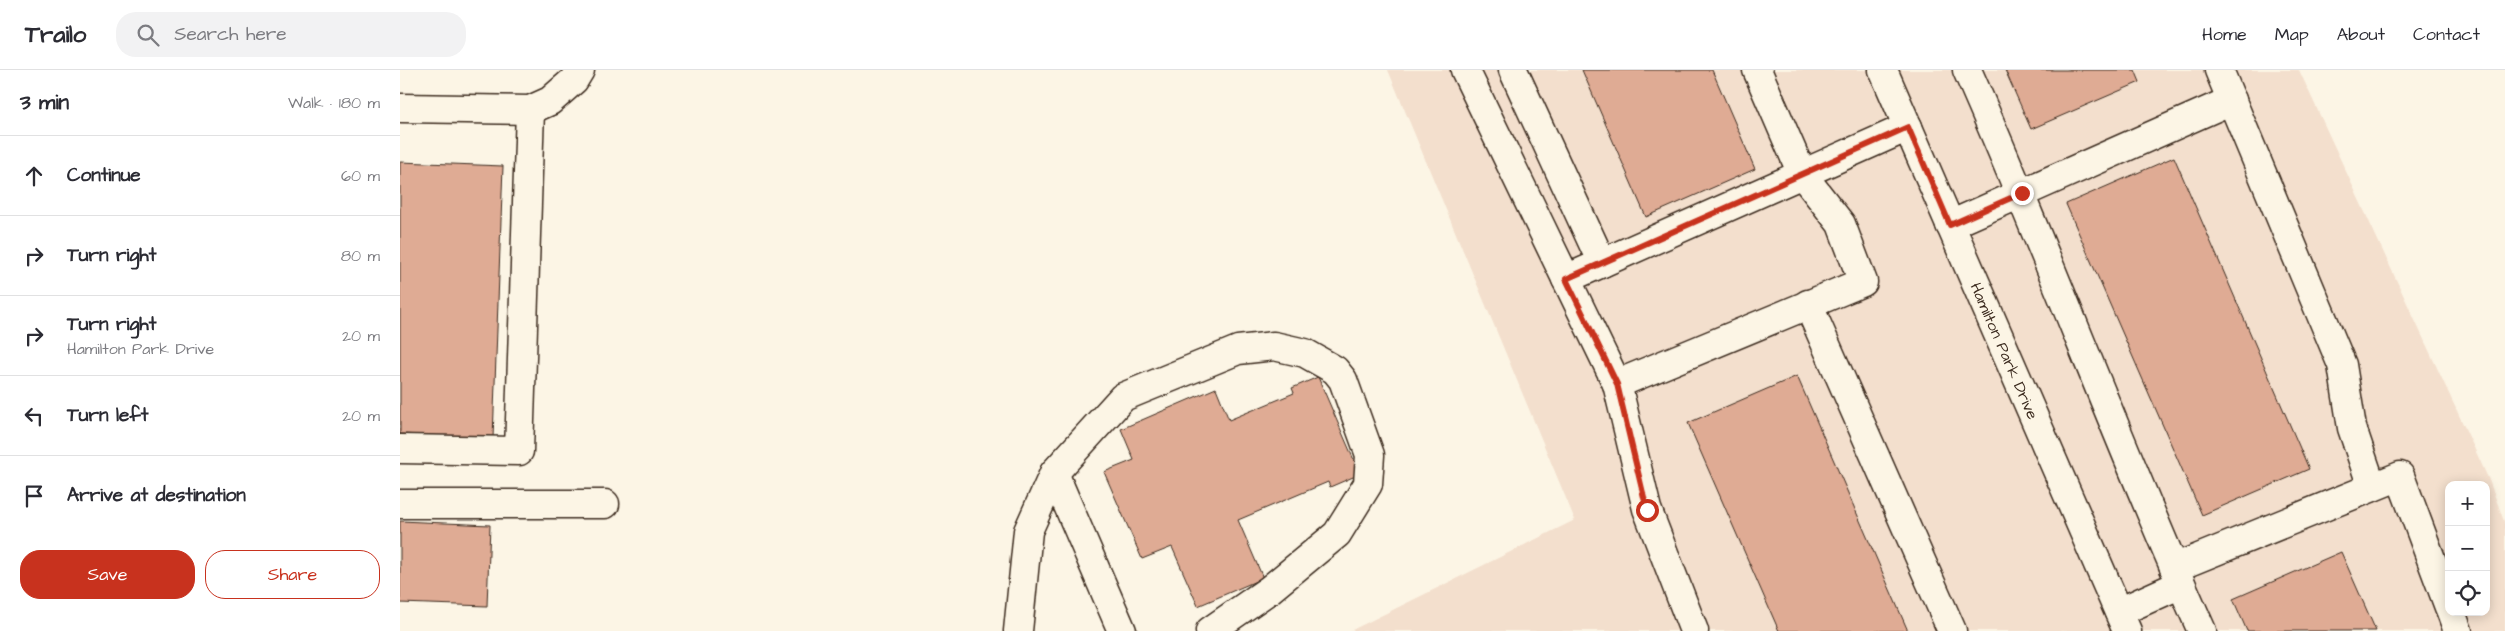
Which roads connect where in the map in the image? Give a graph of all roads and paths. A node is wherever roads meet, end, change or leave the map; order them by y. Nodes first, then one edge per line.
1 (580, 70) edge
2 (1465, 70) edge
3 (1513, 70) edge
4 (1757, 70) edge
5 (1883, 70) edge
6 (1967, 70) edge
7 (2220, 70) edge
8 (2232, 100) junction
9 (400, 108) edge
10 (530, 110) junction
11 (1908, 127) junction
12 (1802, 174) junction
13 (2022, 193) junction
14 (1950, 225) junction
15 (1602, 263) junction
16 (1566, 279) junction
17 (1808, 304) junction
18 (1617, 384) junction
19 (400, 449) edge
20 (1054, 473) junction
21 (2372, 488) junction
22 (400, 504) edge
23 (605, 504) dead end
24 (2178, 576) junction
25 (2445, 596) edge
26 (2452, 616) edge
27 (2123, 621) edge
28 (1018, 631) edge
29 (1122, 631) edge
30 (1210, 631) edge
31 (1694, 631) edge
32 (1952, 631) edge
33 (2202, 631) edge
34 (2458, 631) edge

1 - 10 street
2 - 16 street
3 - 15 street
4 - 12 street
5 - 11 street, Hamilton Park Drive
6 - 13 street
7 - 8 street
8 - 13 street
8 - 21 street
9 - 10 street
10 - 19 street
11 - 12 street
11 - 14 street, Hamilton Park Drive
12 - 15 street
12 - 17 street
13 - 14 street
13 - 24 street
14 - 27 street, Hamilton Park Drive
15 - 16 street
16 - 18 street
17 - 18 street
17 - 32 street
18 - 31 street
20 - 28 street
20 - 29 street
20 - 30 street
21 - 24 street
21 - 25 street
22 - 23 street
24 - 27 street
24 - 33 street
26 - 34 street

